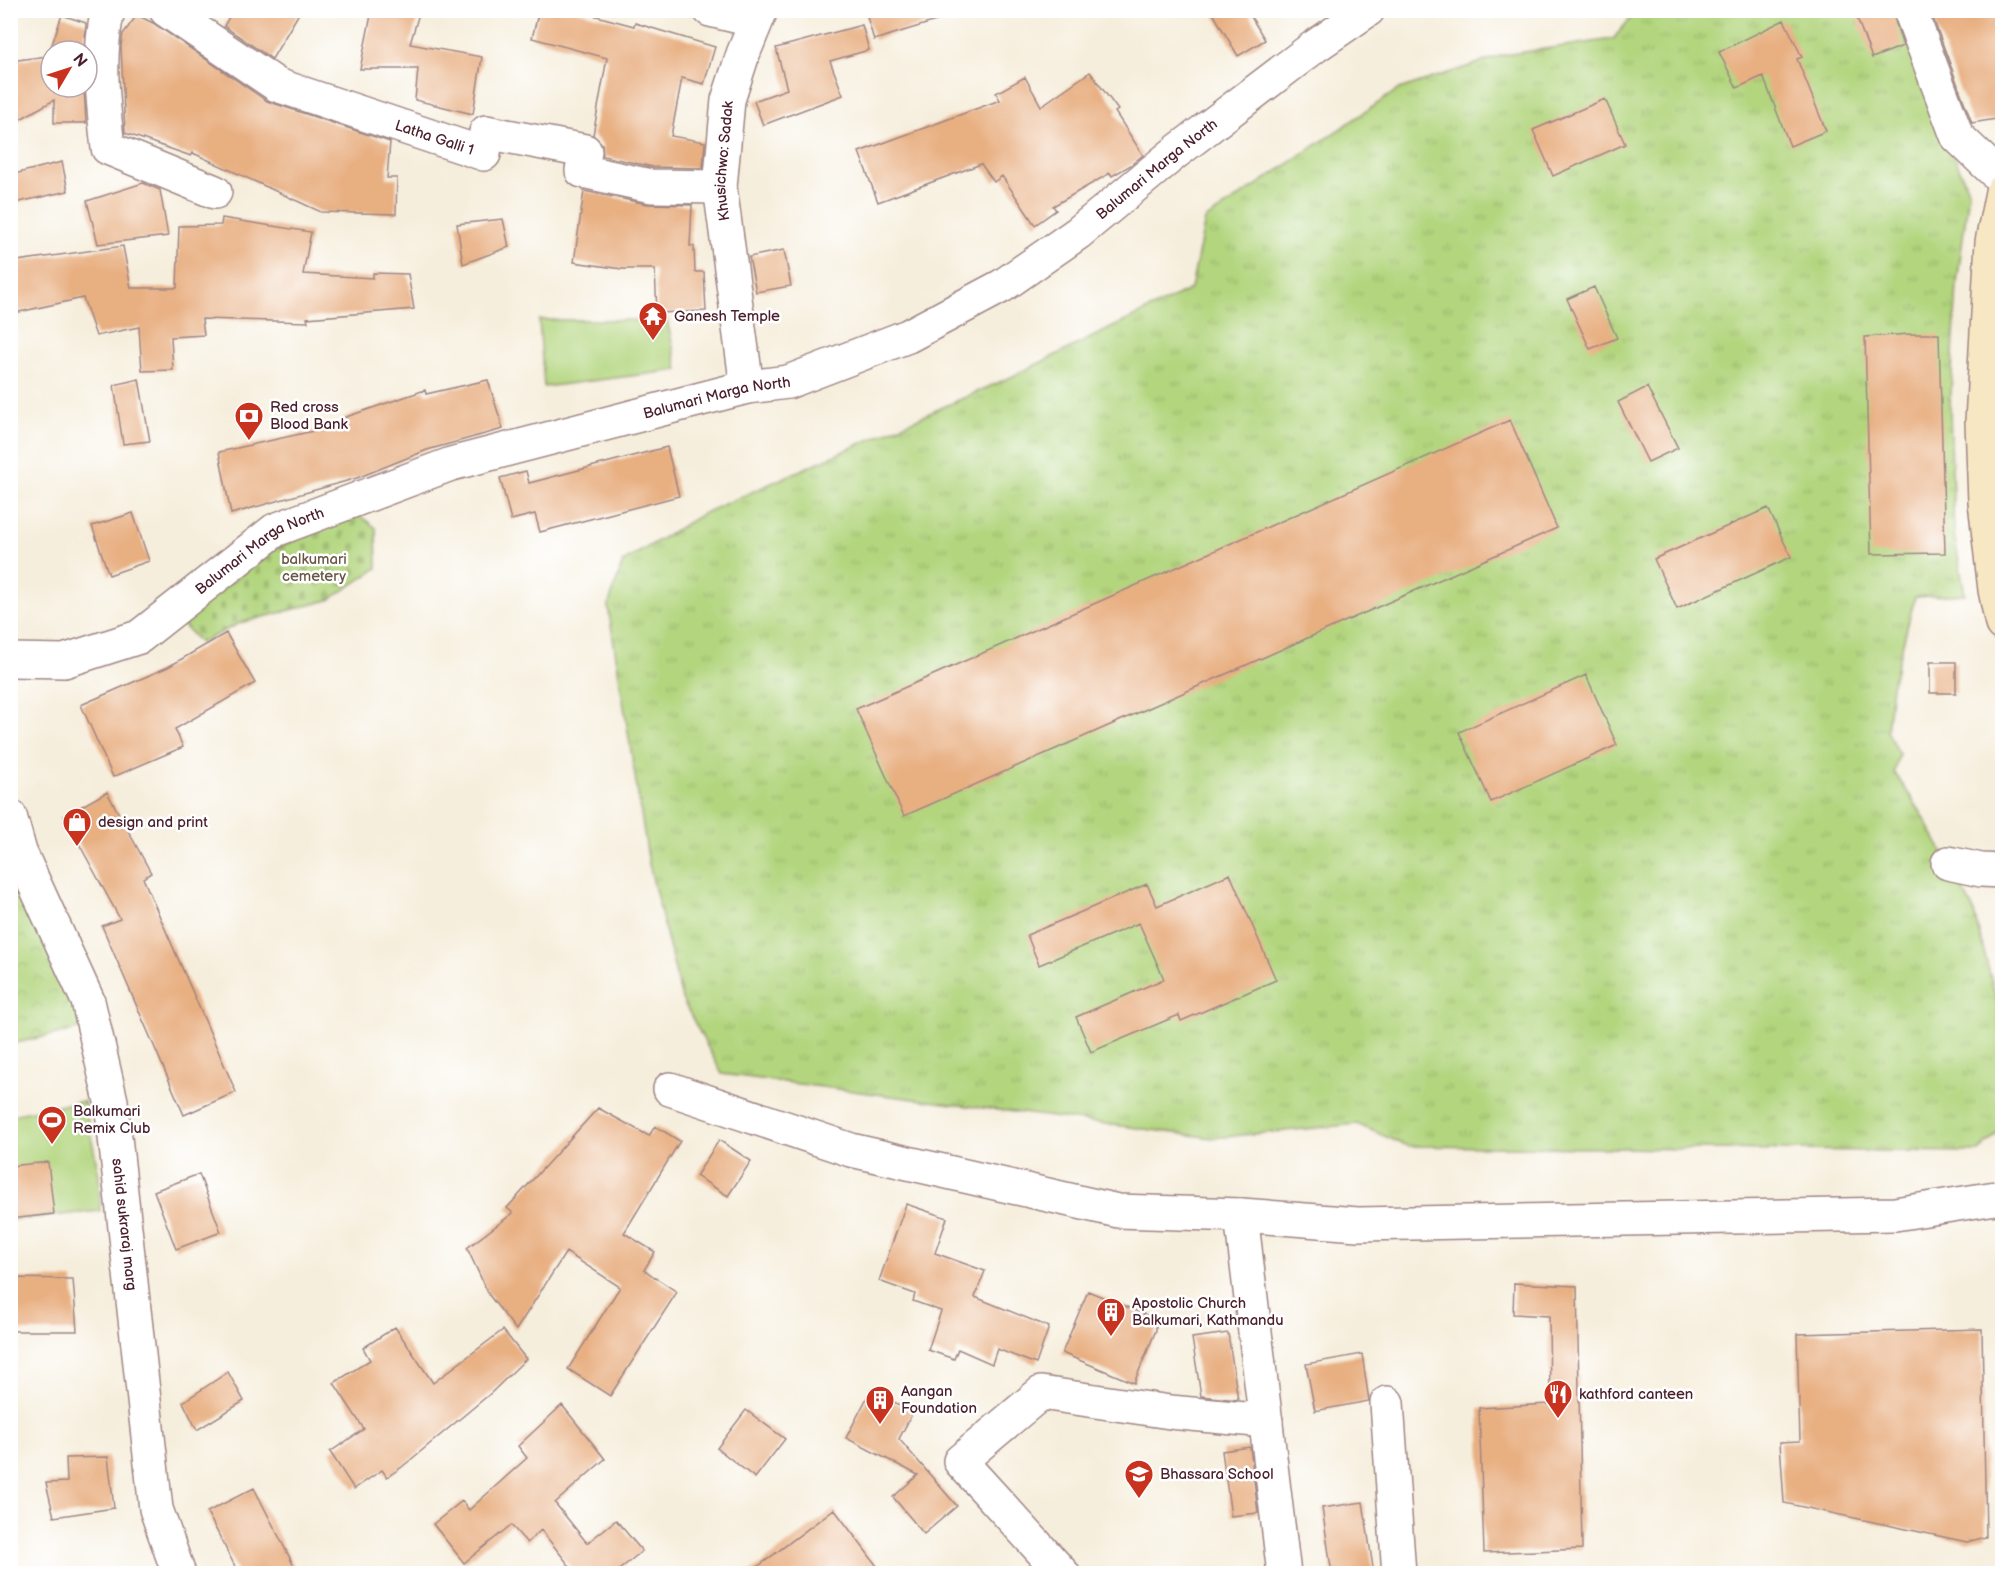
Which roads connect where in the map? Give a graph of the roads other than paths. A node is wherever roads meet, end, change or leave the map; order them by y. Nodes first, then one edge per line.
1 (108, 10) edge
2 (166, 10) edge
3 (710, 10) edge
4 (1368, 10) edge
5 (1910, 10) edge
6 (758, 16) edge
7 (2002, 179) edge
8 (720, 187) junction
9 (215, 192) dead end
10 (2002, 192) edge
11 (747, 387) junction
12 (2002, 624) edge
13 (10, 660) edge
14 (10, 816) edge
15 (1948, 863) dead end
16 (2002, 871) edge
17 (670, 1089) dead end
18 (2002, 1197) edge
19 (1242, 1215) junction
20 (1387, 1403) dead end
21 (1266, 1421) junction
22 (179, 1574) edge
23 (1063, 1574) edge
24 (1284, 1574) edge
25 (1400, 1574) edge

1 - 9 street
2 - 8 street, Latha Galli 1
3 - 6 street
4 - 11 street, Balumari Marga North
5 - 7 street
6 - 8 street, Khusichwo: Sadak
8 - 11 street, Khusichwo: Sadak
10 - 12 main road
11 - 13 street, Balumari Marga North
14 - 22 street, sahid sukraraj marg
15 - 16 street
17 - 19 street
18 - 19 street
19 - 21 street
20 - 25 street
21 - 23 street
21 - 24 street

